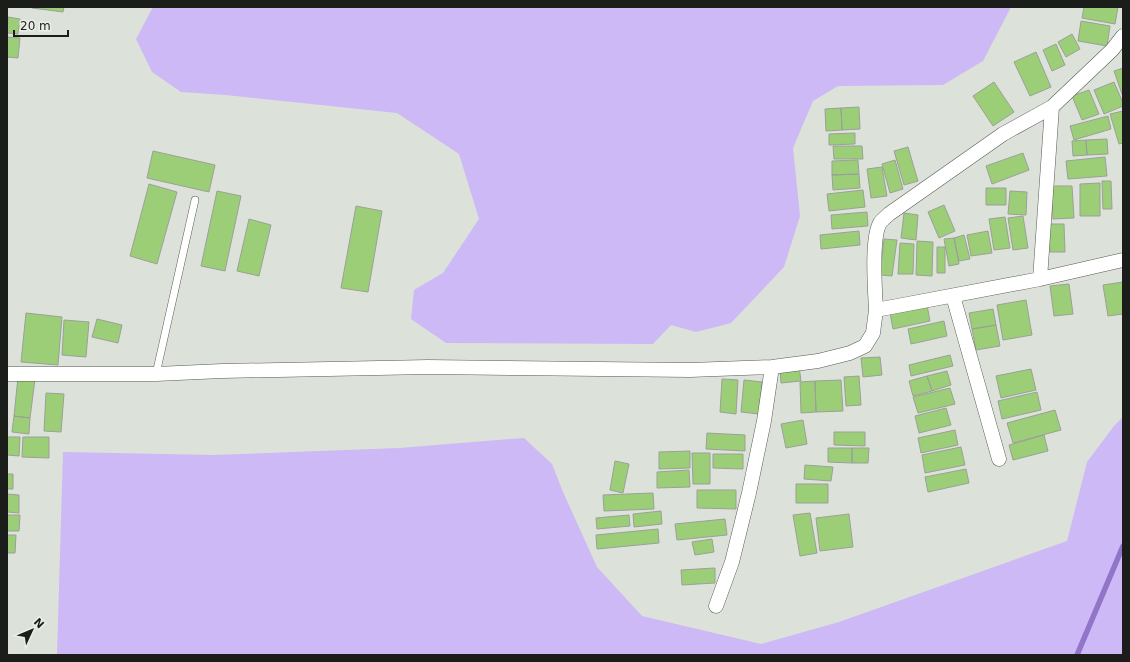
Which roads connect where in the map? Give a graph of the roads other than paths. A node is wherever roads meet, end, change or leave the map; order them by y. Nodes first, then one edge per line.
1 (1123, 36) edge
2 (1052, 107) junction
3 (195, 200) dead end
4 (1123, 260) edge
5 (1040, 279) junction
6 (953, 296) junction
7 (876, 310) junction
8 (772, 367) junction
9 (7, 374) edge
10 (156, 374) junction
11 (999, 459) dead end
12 (716, 606) dead end

1 - 2 street
2 - 5 street
2 - 7 street
3 - 10 lane
4 - 5 street
5 - 6 street
6 - 7 street
6 - 11 street
7 - 8 street
8 - 10 street
8 - 12 street
9 - 10 street

